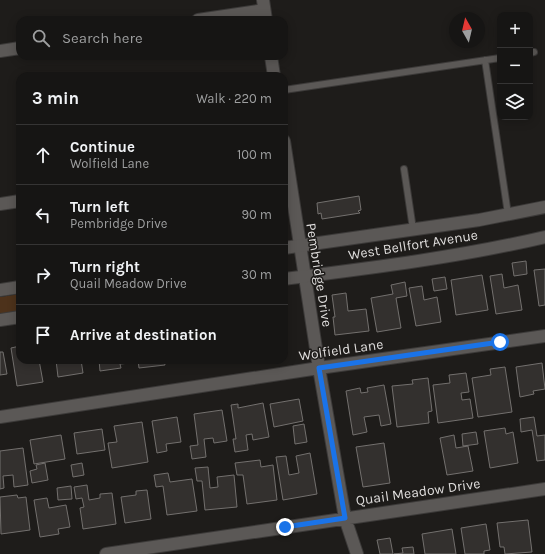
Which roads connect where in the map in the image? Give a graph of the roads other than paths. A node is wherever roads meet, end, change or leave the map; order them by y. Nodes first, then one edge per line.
1 (264, 10) edge
2 (224, 16) edge
3 (16, 49) edge
4 (0, 51) edge
5 (497, 58) edge
6 (272, 60) edge
7 (485, 60) junction
8 (273, 72) edge
9 (288, 89) edge
10 (404, 169) dead end
11 (288, 176) edge
12 (16, 202) edge
13 (0, 204) edge
14 (545, 207) edge
15 (508, 214) junction
16 (413, 229) junction
17 (545, 237) edge
18 (300, 246) junction
19 (288, 248) edge
20 (305, 276) junction
21 (288, 278) edge
22 (16, 288) edge
23 (0, 290) edge
24 (16, 318) edge
25 (0, 320) edge
26 (545, 336) edge
27 (319, 368) junction
28 (0, 417) edge
29 (545, 489) edge
30 (345, 518) junction
31 (106, 554) edge
32 (357, 554) edge

1 - 2 street
3 - 4 street
5 - 7 lane
6 - 8 street
7 - 9 lane
7 - 15 lane
10 - 16 lane
11 - 18 street, Pembridge Drive
12 - 13 street
14 - 15 street, West Bellfort Avenue
15 - 16 street, West Bellfort Avenue
16 - 18 street, West Bellfort Avenue
17 - 20 street, West Bellfort Avenue
18 - 19 street, West Bellfort Avenue
18 - 20 street, Pembridge Drive
20 - 21 street, West Bellfort Avenue
20 - 27 street, Pembridge Drive
22 - 23 street
24 - 25 street
26 - 27 street, Wolfield Lane
27 - 28 street, Wolfield Lane
27 - 30 street, Pembridge Drive
29 - 30 street, Quail Meadow Drive
30 - 31 street, Quail Meadow Drive
30 - 32 street, Pembridge Drive

